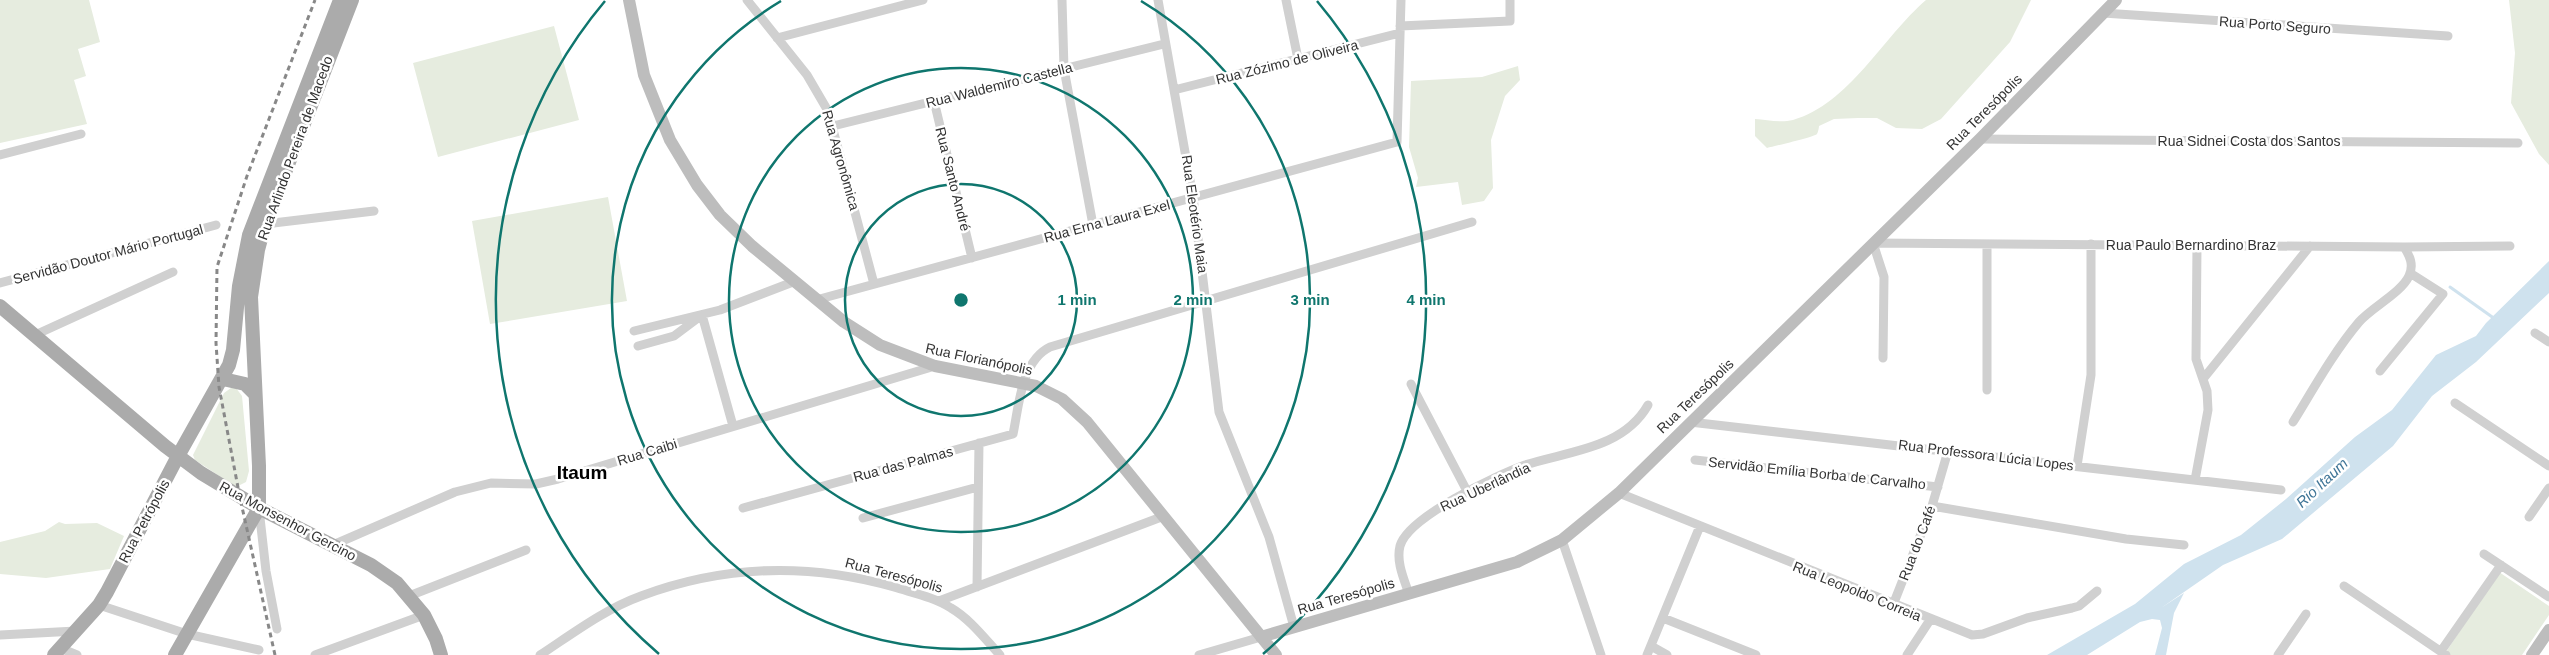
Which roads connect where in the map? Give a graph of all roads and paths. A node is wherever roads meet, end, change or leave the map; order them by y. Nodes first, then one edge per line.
1 (340, 0) edge
2 (352, 0) edge
3 (629, 0) edge
4 (747, 0) edge
5 (923, 0) edge
6 (1062, 0) edge
7 (1158, 0) edge
8 (1286, 0) edge
9 (1401, 0) edge
10 (1510, 0) edge
11 (2116, 0) edge
12 (2103, 13) junction
13 (1400, 29) junction
14 (2448, 36) dead end
15 (777, 38) junction
16 (1164, 44) junction
17 (1298, 59) junction
18 (1064, 69) junction
19 (1174, 90) junction
20 (934, 101) junction
21 (833, 126) junction
22 (81, 134) dead end
23 (1980, 139) junction
24 (2518, 143) dead end
25 (0, 155) edge
26 (1193, 197) junction
27 (374, 211) dead end
28 (1472, 222) dead end
29 (265, 224) junction
30 (216, 225) dead end
31 (1092, 225) junction
32 (1873, 243) junction
33 (1987, 244) junction
34 (2091, 244) junction
35 (2197, 245) junction
36 (2310, 246) junction
37 (2510, 246) dead end
38 (2404, 247) junction
39 (972, 258) junction
40 (173, 272) dead end
41 (2410, 273) junction
42 (793, 282) junction
43 (0, 283) edge
44 (874, 284) junction
45 (816, 300) junction
46 (1206, 301) junction
47 (0, 306) edge
48 (702, 315) junction
49 (634, 331) dead end
50 (2535, 333) dead end
51 (35, 335) junction
52 (2549, 342) edge
53 (638, 346) dead end
54 (1883, 358) dead end
55 (935, 366) junction
56 (2380, 371) dead end
57 (223, 379) junction
58 (2203, 379) junction
59 (1024, 383) junction
60 (1411, 384) dead end
61 (1988, 390) dead end
62 (254, 393) junction
63 (2455, 403) dead end
64 (1648, 405) dead end
65 (1690, 422) junction
66 (2293, 422) dead end
67 (733, 426) junction
68 (979, 443) junction
69 (1948, 451) junction
70 (178, 456) junction
71 (1695, 460) dead end
72 (259, 466) junction
73 (2077, 466) junction
74 (2549, 466) edge
75 (2195, 480) junction
76 (978, 486) junction
77 (1938, 487) junction
78 (2549, 488) edge
79 (2281, 490) dead end
80 (1468, 493) junction
81 (1619, 493) junction
82 (1932, 506) junction
83 (259, 508) junction
84 (743, 508) dead end
85 (1164, 516) junction
86 (2529, 517) dead end
87 (863, 518) dead end
88 (284, 521) junction
89 (1700, 526) junction
90 (1562, 540) junction
91 (333, 545) junction
92 (2184, 545) dead end
93 (526, 550) dead end
94 (2484, 554) dead end
95 (2501, 565) junction
96 (2344, 586) dead end
97 (977, 587) junction
98 (2097, 591) dead end
99 (1409, 594) junction
100 (409, 596) junction
101 (2549, 597) edge
102 (939, 601) junction
103 (1893, 605) junction
104 (99, 606) junction
105 (2306, 614) dead end
106 (424, 615) junction
107 (1663, 618) junction
108 (1930, 620) junction
109 (1294, 627) junction
110 (277, 628) dead end
111 (2549, 630) edge
112 (76, 631) junction
113 (187, 634) junction
114 (0, 635) edge
115 (1261, 637) junction
116 (1651, 646) junction
117 (259, 650) dead end
118 (57, 651) edge
119 (2444, 653) edge
120 (76, 655) edge
121 (175, 655) edge
122 (315, 655) edge
123 (441, 655) edge
124 (540, 655) edge
125 (1000, 655) edge
126 (1199, 655) edge
127 (1276, 655) edge
128 (1601, 655) edge
129 (1647, 655) edge
130 (1667, 655) edge
131 (1756, 655) edge
132 (1907, 655) edge
133 (2278, 655) edge
134 (2532, 655) edge

1 - 57 main road, Rua Arlindo Pereira de Macedo
2 - 29 main road, Rua Arlindo Pereira de Macedo
3 - 42 street, Rua Florianópolis
4 - 15 street, Rua Agronômica
5 - 15 street
6 - 18 street
7 - 16 street, Rua Eleotério Maia
8 - 17 street
9 - 13 street
10 - 13 street, Rua Zózimo de Oliveira
11 - 12 street, Rua Teresópolis
12 - 14 street, Rua Porto Seguro
12 - 23 street, Rua Teresópolis
13 - 17 street, Rua Zózimo de Oliveira
13 - 26 street, Rua Erna Laura Exel
15 - 21 street, Rua Agronômica
16 - 18 street, Rua Waldemiro Castella
16 - 19 street, Rua Eleotério Maia
17 - 19 street, Rua Zózimo de Oliveira
18 - 20 street, Rua Waldemiro Castella
18 - 31 street
19 - 26 street, Rua Eleotério Maia
20 - 21 street, Rua Waldemiro Castella
20 - 39 street, Rua Santo André
21 - 44 street, Rua Agronômica
22 - 25 street
23 - 24 street, Rua Sidnei Costa dos Santos
23 - 32 street, Rua Teresópolis
26 - 31 street, Rua Erna Laura Exel
26 - 46 street, Rua Eleotério Maia
27 - 29 street
28 - 46 street
29 - 62 main road, Rua Arlindo Pereira de Macedo
30 - 43 street, Servidão Doutor Mário Portugal
31 - 39 street, Rua Erna Laura Exel
32 - 33 street, Rua Paulo Bernardino Braz
32 - 54 street
32 - 65 street, Rua Teresópolis
33 - 34 street, Rua Paulo Bernardino Braz
33 - 61 street
34 - 35 street, Rua Paulo Bernardino Braz
34 - 73 street
35 - 36 street, Rua Paulo Bernardino Braz
35 - 58 street
36 - 38 street, Rua Paulo Bernardino Braz
36 - 58 street
37 - 38 street, Rua Paulo Bernardino Braz
38 - 41 street
39 - 44 street, Rua Erna Laura Exel
40 - 51 street
41 - 56 street
41 - 66 street
42 - 45 street, Rua Florianópolis
42 - 48 street
44 - 45 street, Rua Erna Laura Exel
45 - 55 street, Rua Florianópolis
46 - 59 street
46 - 109 street, Rua Eleotério Maia
47 - 51 main road, Rua Monsenhor Gercino
48 - 49 street
48 - 53 street
48 - 67 street
50 - 52 street
51 - 70 main road, Rua Monsenhor Gercino
55 - 59 street, Rua Florianópolis
55 - 67 street, Rua Caibi
57 - 62 main road
57 - 70 main road, Rua Petrópolis
58 - 75 street
59 - 68 street, Rua das Palmas
59 - 85 street, Rua Florianópolis
60 - 80 street
62 - 72 main road, Rua Arlindo Pereira de Macedo
63 - 74 street
64 - 80 street, Rua Uberlândia
65 - 69 street, Rua Professora Lúcia Lopes
65 - 81 street, Rua Teresópolis
67 - 91 street, Rua Caibi
68 - 76 street
68 - 84 street, Rua das Palmas
69 - 73 street, Rua Professora Lúcia Lopes
69 - 77 street, Rua do Café
70 - 83 main road, Rua Monsenhor Gercino
70 - 104 main road, Rua Petrópolis
71 - 77 street, Servidão Emília Borba de Carvalho
72 - 83 main road, Rua Arlindo Pereira de Macedo
72 - 88 main road
73 - 75 street, Rua Professora Lúcia Lopes
75 - 79 street, Rua Professora Lúcia Lopes
76 - 87 street
76 - 97 street
77 - 82 street, Rua do Café
78 - 86 street
80 - 99 street, Rua Uberlândia
81 - 89 street, Rua Leopoldo Correia
81 - 90 street, Rua Teresópolis
82 - 92 street
82 - 103 street, Rua do Café
83 - 88 main road, Rua Monsenhor Gercino
83 - 110 street
83 - 113 main road
85 - 97 street
85 - 115 street, Rua Florianópolis
88 - 91 main road, Rua Monsenhor Gercino
89 - 103 street, Rua Leopoldo Correia
89 - 107 street
90 - 99 street, Rua Teresópolis
90 - 128 street
91 - 100 main road, Rua Monsenhor Gercino
93 - 100 street
94 - 95 street
95 - 101 street
95 - 119 street
96 - 119 street
97 - 102 street
98 - 108 street, Rua Leopoldo Correia
99 - 109 street, Rua Teresópolis
100 - 106 main road, Rua Monsenhor Gercino
102 - 124 street, Rua Teresópolis
102 - 125 street, Rua Teresópolis
103 - 108 street, Rua Leopoldo Correia
104 - 112 main road, Rua Petrópolis
104 - 113 street
105 - 133 street
106 - 122 street
106 - 123 main road, Rua Monsenhor Gercino
107 - 116 street
107 - 131 street
108 - 132 street
109 - 115 street, Rua Teresópolis
111 - 134 street
112 - 114 street
112 - 118 main road, Rua Petrópolis
113 - 117 street
113 - 121 main road
115 - 126 street, Rua Teresópolis
115 - 127 street, Rua Florianópolis
116 - 129 street
116 - 130 street
118 - 120 street

